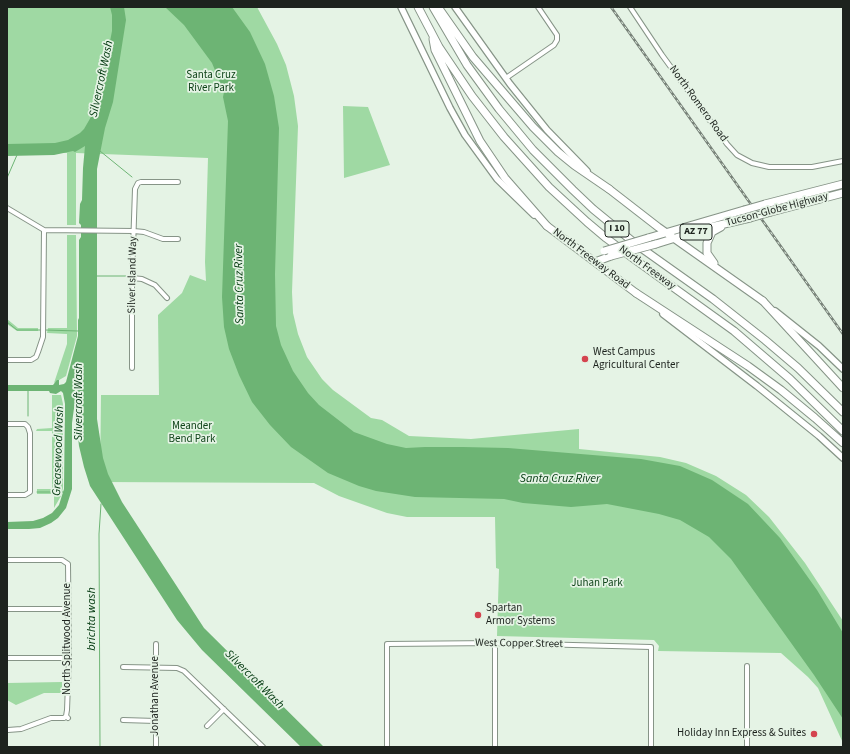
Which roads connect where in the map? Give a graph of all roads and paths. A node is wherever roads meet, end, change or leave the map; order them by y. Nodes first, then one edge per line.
1 (400, 7) edge
2 (418, 7) edge
3 (433, 7) edge
4 (438, 7) edge
5 (455, 7) edge
6 (538, 7) edge
7 (630, 7) edge
8 (432, 33) junction
9 (506, 78) junction
10 (843, 161) edge
11 (178, 182) dead end
12 (843, 184) edge
13 (609, 189) junction
14 (843, 193) edge
15 (7, 208) edge
16 (736, 222) junction
17 (547, 226) junction
18 (44, 230) junction
19 (134, 231) junction
20 (667, 233) junction
21 (674, 238) junction
22 (178, 239) dead end
23 (595, 262) junction
24 (132, 278) junction
25 (732, 278) junction
26 (636, 293) junction
27 (167, 298) dead end
28 (763, 301) junction
29 (7, 360) edge
30 (132, 368) dead end
31 (843, 369) edge
32 (843, 388) edge
33 (843, 412) edge
34 (7, 424) edge
35 (843, 431) edge
36 (843, 443) edge
37 (843, 458) edge
38 (7, 495) edge
39 (7, 560) edge
40 (7, 609) edge
41 (69, 609) junction
42 (495, 643) junction
43 (156, 644) dead end
44 (7, 658) edge
45 (69, 658) junction
46 (748, 666) dead end
47 (123, 667) dead end
48 (156, 667) junction
49 (224, 709) junction
50 (123, 720) dead end
51 (156, 721) junction
52 (207, 726) dead end
53 (8, 730) dead end
54 (156, 747) edge
55 (263, 747) edge
56 (387, 747) edge
57 (495, 747) edge
58 (651, 747) edge
59 (747, 747) edge

1 - 17 main road, North Freeway Road
2 - 8 highway, North Freeway / I 10
3 - 33 highway, North Freeway / I 10
4 - 13 highway
5 - 9 main road
6 - 9 street
7 - 10 street, North Romero Road
8 - 17 highway
8 - 35 highway, North Freeway / I 10
9 - 13 main road
11 - 19 street, Silver Island Way
12 - 20 highway, Tucson-Globe Highway / AZ 77, bridge
13 - 20 highway
14 - 16 highway, Tucson-Globe Highway / AZ 77, bridge
15 - 18 street
16 - 21 highway, Tucson-Globe Highway / AZ 77
16 - 25 highway
17 - 23 highway, North Freeway Road
18 - 19 street
18 - 29 street
19 - 22 street
19 - 24 street, Silver Island Way
20 - 21 highway
20 - 23 highway, Tucson-Globe Highway / AZ 77, bridge
21 - 23 highway, Tucson-Globe Highway / AZ 77, bridge
21 - 25 highway
23 - 26 highway, North Freeway Road
24 - 27 street
24 - 30 street, Silver Island Way
25 - 28 highway
26 - 36 highway
26 - 37 main road, North Freeway Road
28 - 31 main road
28 - 32 highway
34 - 38 street
39 - 41 street, North Splitwood Avenue
40 - 41 street
41 - 45 street, North Splitwood Avenue
42 - 56 street, West Copper Street
42 - 57 street
42 - 58 street, West Copper Street
43 - 48 street, Jonathan Avenue
44 - 45 street
45 - 53 street, North Splitwood Avenue
46 - 59 street
47 - 48 street
48 - 49 street
48 - 51 street, Jonathan Avenue
49 - 52 street
49 - 55 street
50 - 51 street
51 - 54 street, Jonathan Avenue

